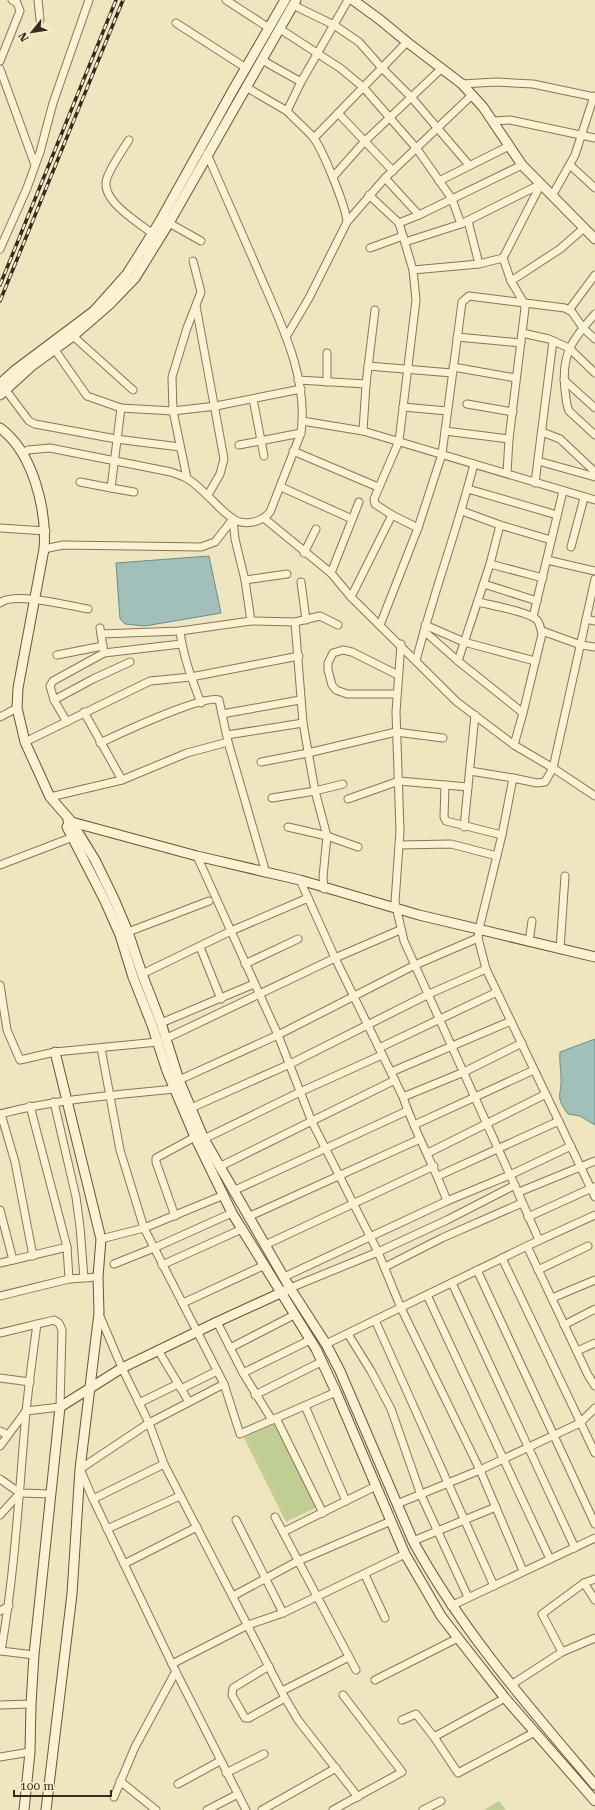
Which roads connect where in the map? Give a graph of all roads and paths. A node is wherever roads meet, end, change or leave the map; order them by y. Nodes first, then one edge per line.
1 (12, 0) edge
2 (38, 0) edge
3 (89, 0) edge
4 (226, 0) edge
5 (348, 0) edge
6 (353, 0) edge
7 (292, 2) edge
8 (40, 20) dead end
9 (176, 23) dead end
10 (334, 25) junction
11 (269, 28) junction
12 (280, 29) junction
13 (407, 42) junction
14 (317, 54) junction
15 (262, 60) junction
16 (0, 61) edge
17 (246, 68) junction
18 (382, 68) junction
19 (0, 69) edge
20 (441, 69) junction
21 (301, 82) junction
22 (462, 84) junction
23 (246, 87) junction
24 (363, 87) junction
25 (472, 94) junction
26 (411, 97) junction
27 (595, 97) edge
28 (287, 111) junction
29 (338, 113) junction
30 (391, 117) junction
31 (493, 121) junction
32 (438, 127) junction
33 (582, 136) junction
34 (314, 138) junction
35 (595, 138) edge
36 (128, 140) dead end
37 (364, 142) junction
38 (509, 146) junction
39 (417, 149) junction
40 (208, 154) junction
41 (35, 165) junction
42 (522, 165) junction
43 (570, 165) junction
44 (469, 166) junction
45 (392, 171) junction
46 (333, 177) junction
47 (385, 178) junction
48 (439, 181) junction
49 (541, 184) junction
50 (594, 186) edge
51 (369, 195) junction
52 (552, 196) junction
53 (452, 199) junction
54 (419, 215) junction
55 (347, 222) junction
56 (464, 222) junction
57 (169, 223) junction
58 (399, 223) junction
59 (584, 228) junction
60 (153, 234) junction
61 (595, 238) edge
62 (404, 239) junction
63 (201, 241) dead end
64 (370, 248) dead end
65 (0, 250) edge
66 (503, 258) junction
67 (193, 261) dead end
68 (479, 264) junction
69 (413, 270) junction
70 (595, 275) edge
71 (511, 281) junction
72 (524, 303) junction
73 (196, 306) junction
74 (375, 310) dead end
75 (569, 310) junction
76 (595, 314) edge
77 (583, 328) junction
78 (522, 333) junction
79 (73, 336) junction
80 (286, 337) junction
81 (457, 337) junction
82 (595, 338) edge
83 (553, 341) junction
84 (521, 343) junction
85 (569, 348) junction
86 (55, 350) junction
87 (327, 353) dead end
88 (368, 366) junction
89 (407, 370) junction
90 (453, 370) junction
91 (595, 372) edge
92 (516, 378) junction
93 (298, 380) junction
94 (564, 380) junction
95 (327, 382) junction
96 (366, 384) junction
97 (301, 389) junction
98 (132, 390) dead end
99 (2, 391) edge
100 (254, 399) junction
101 (467, 404) dead end
102 (216, 406) junction
103 (403, 407) junction
104 (120, 408) junction
105 (595, 408) edge
106 (173, 411) junction
107 (447, 411) junction
108 (513, 412) junction
109 (302, 421) junction
110 (0, 428) edge
111 (363, 431) junction
112 (445, 431) junction
113 (542, 432) junction
114 (301, 434) junction
115 (595, 435) edge
116 (116, 439) junction
117 (509, 440) junction
118 (261, 441) junction
119 (399, 441) junction
120 (239, 445) dead end
121 (180, 447) junction
122 (293, 451) junction
123 (22, 453) junction
124 (442, 454) junction
125 (264, 456) dead end
126 (116, 460) junction
127 (538, 461) junction
128 (474, 464) junction
129 (595, 472) edge
130 (507, 473) junction
131 (595, 477) edge
132 (187, 478) junction
133 (80, 482) dead end
134 (535, 483) junction
135 (280, 487) junction
136 (378, 487) junction
137 (111, 488) junction
138 (468, 489) junction
139 (563, 491) junction
140 (134, 492) dead end
141 (208, 495) junction
142 (584, 498) junction
143 (595, 500) edge
144 (359, 502) dead end
145 (462, 511) junction
146 (392, 515) junction
147 (558, 515) junction
148 (233, 519) junction
149 (265, 519) junction
150 (352, 519) junction
151 (500, 525) junction
152 (0, 528) edge
153 (418, 528) junction
154 (316, 529) dead end
155 (46, 531) junction
156 (551, 540) junction
157 (571, 546) dead end
158 (44, 549) junction
159 (304, 553) junction
160 (547, 560) junction
161 (490, 564) junction
162 (595, 571) edge
163 (287, 574) dead end
164 (331, 574) junction
165 (543, 578) junction
166 (595, 579) edge
167 (245, 580) junction
168 (301, 582) dead end
169 (484, 584) junction
170 (351, 597) junction
171 (35, 599) junction
172 (537, 600) junction
173 (478, 602) junction
174 (0, 603) edge
175 (88, 609) dead end
176 (533, 617) junction
177 (586, 619) junction
178 (251, 620) junction
179 (306, 620) junction
180 (595, 621) edge
181 (295, 622) junction
182 (380, 625) junction
183 (338, 626) dead end
184 (424, 628) junction
185 (180, 631) junction
186 (542, 631) junction
187 (464, 642) junction
188 (181, 644) junction
189 (401, 644) junction
190 (581, 645) junction
191 (595, 647) edge
192 (103, 649) junction
193 (57, 655) dead end
194 (299, 656) junction
195 (416, 661) junction
196 (535, 661) junction
197 (130, 662) dead end
198 (458, 662) junction
199 (398, 676) junction
200 (191, 677) junction
201 (396, 694) junction
202 (54, 700) junction
203 (300, 700) junction
204 (201, 703) junction
205 (17, 708) junction
206 (84, 712) junction
207 (523, 712) junction
208 (222, 714) junction
209 (475, 715) junction
210 (0, 717) edge
211 (67, 722) junction
212 (303, 723) junction
213 (396, 732) junction
214 (228, 738) junction
215 (443, 738) dead end
216 (25, 742) junction
217 (100, 742) junction
218 (514, 745) junction
219 (308, 753) junction
220 (261, 762) dead end
221 (553, 768) junction
222 (470, 771) junction
223 (513, 778) junction
224 (122, 780) junction
225 (399, 781) junction
226 (343, 784) dead end
227 (445, 785) junction
228 (468, 787) junction
229 (315, 791) junction
230 (595, 796) edge
231 (50, 797) junction
232 (272, 798) dead end
233 (348, 799) dead end
234 (67, 821) junction
235 (288, 827) dead end
236 (464, 827) junction
237 (502, 835) junction
238 (327, 836) junction
239 (73, 837) junction
240 (399, 845) junction
241 (358, 847) dead end
242 (197, 856) junction
243 (497, 856) junction
244 (0, 865) edge
245 (266, 873) junction
246 (565, 876) dead end
247 (300, 880) junction
248 (324, 889) junction
249 (308, 898) junction
250 (209, 901) dead end
251 (396, 909) junction
252 (532, 921) dead end
253 (400, 930) junction
254 (231, 931) junction
255 (128, 932) junction
256 (479, 933) junction
257 (298, 939) dead end
258 (528, 942) junction
259 (200, 947) junction
260 (560, 949) junction
261 (595, 957) edge
262 (335, 958) junction
263 (246, 964) junction
264 (415, 965) junction
265 (486, 969) junction
266 (142, 974) junction
267 (254, 984) junction
268 (0, 985) edge
269 (497, 992) junction
270 (258, 994) junction
271 (429, 994) junction
272 (353, 996) junction
273 (221, 999) junction
274 (440, 1019) junction
275 (511, 1021) junction
276 (161, 1023) junction
277 (368, 1025) junction
278 (278, 1035) junction
279 (162, 1041) junction
280 (522, 1043) junction
281 (452, 1046) junction
282 (101, 1048) junction
283 (379, 1048) junction
284 (55, 1052) junction
285 (382, 1055) junction
286 (290, 1064) junction
287 (534, 1070) junction
288 (391, 1072) junction
289 (464, 1072) junction
290 (179, 1080) junction
291 (395, 1080) junction
292 (176, 1089) junction
293 (300, 1092) junction
294 (546, 1094) junction
295 (111, 1096) junction
296 (403, 1097) junction
297 (475, 1098) junction
298 (68, 1100) junction
299 (54, 1102) junction
300 (30, 1106) junction
301 (191, 1108) junction
302 (407, 1111) junction
303 (1, 1114) edge
304 (559, 1121) junction
305 (312, 1122) junction
306 (486, 1123) junction
307 (414, 1125) junction
308 (200, 1138) junction
309 (420, 1139) junction
310 (571, 1146) junction
311 (498, 1148) junction
312 (325, 1149) junction
313 (428, 1153) junction
314 (595, 1161) edge
315 (434, 1166) junction
316 (580, 1166) junction
317 (219, 1167) junction
318 (510, 1175) junction
319 (438, 1176) junction
320 (340, 1177) junction
321 (515, 1185) junction
322 (593, 1187) edge
323 (233, 1191) junction
324 (519, 1192) junction
325 (224, 1194) junction
326 (595, 1197) edge
327 (447, 1201) junction
328 (522, 1203) junction
329 (353, 1204) junction
330 (0, 1210) edge
331 (232, 1213) junction
332 (595, 1215) edge
333 (175, 1216) junction
334 (248, 1217) junction
335 (528, 1217) junction
336 (144, 1228) junction
337 (242, 1229) junction
338 (2, 1232) edge
339 (371, 1237) junction
340 (101, 1239) junction
341 (539, 1240) junction
342 (266, 1245) junction
343 (527, 1246) junction
344 (588, 1246) dead end
345 (67, 1247) junction
346 (154, 1248) junction
347 (378, 1252) junction
348 (33, 1256) junction
349 (502, 1258) junction
350 (13, 1260) junction
351 (0, 1263) edge
352 (114, 1264) dead end
353 (162, 1265) junction
354 (265, 1265) junction
355 (384, 1267) junction
356 (477, 1270) junction
357 (538, 1270) junction
358 (98, 1277) junction
359 (284, 1277) junction
360 (84, 1278) junction
361 (69, 1279) junction
362 (595, 1280) edge
363 (452, 1283) junction
364 (286, 1290) junction
365 (427, 1295) junction
366 (0, 1296) edge
367 (552, 1298) junction
368 (184, 1303) junction
369 (401, 1308) junction
370 (595, 1309) edge
371 (99, 1314) junction
372 (294, 1315) junction
373 (375, 1320) junction
374 (217, 1322) junction
375 (37, 1324) junction
376 (564, 1325) junction
377 (196, 1332) junction
378 (0, 1333) edge
379 (348, 1334) junction
380 (310, 1340) junction
381 (595, 1343) edge
382 (326, 1344) junction
383 (230, 1348) junction
384 (158, 1350) junction
385 (577, 1351) junction
386 (321, 1362) junction
387 (122, 1368) junction
388 (217, 1372) junction
389 (595, 1372) edge
390 (243, 1373) junction
391 (588, 1375) junction
392 (0, 1378) edge
393 (30, 1382) junction
394 (224, 1384) junction
395 (179, 1386) junction
396 (595, 1386) edge
397 (89, 1388) junction
398 (336, 1392) junction
399 (255, 1395) junction
400 (189, 1402) junction
401 (139, 1403) junction
402 (305, 1406) junction
403 (60, 1407) junction
404 (595, 1408) edge
405 (26, 1411) junction
406 (274, 1419) junction
407 (149, 1423) junction
408 (580, 1423) junction
409 (0, 1431) edge
410 (8, 1435) junction
411 (554, 1435) junction
412 (0, 1446) edge
413 (528, 1447) junction
414 (595, 1452) edge
415 (503, 1459) junction
416 (164, 1464) junction
417 (80, 1469) junction
418 (480, 1470) junction
419 (2, 1483) edge
420 (449, 1483) junction
421 (376, 1486) junction
422 (20, 1493) junction
423 (51, 1494) junction
424 (420, 1495) junction
425 (180, 1496) junction
426 (93, 1499) junction
427 (346, 1501) junction
428 (397, 1504) junction
429 (496, 1507) junction
430 (322, 1513) junction
431 (0, 1515) edge
432 (275, 1517) dead end
433 (465, 1519) junction
434 (236, 1520) dead end
435 (391, 1521) junction
436 (595, 1524) edge
437 (197, 1527) junction
438 (108, 1529) junction
439 (283, 1532) junction
440 (438, 1532) junction
441 (595, 1538) edge
442 (413, 1541) junction
443 (575, 1548) junction
444 (404, 1554) junction
445 (550, 1559) junction
446 (298, 1561) junction
447 (124, 1564) junction
448 (523, 1571) junction
449 (365, 1575) junction
450 (266, 1579) junction
451 (595, 1579) edge
452 (584, 1583) junction
453 (494, 1586) junction
454 (233, 1596) junction
455 (317, 1597) junction
456 (468, 1597) junction
457 (595, 1600) edge
458 (9, 1606) junction
459 (451, 1606) junction
460 (0, 1611) edge
461 (283, 1613) junction
462 (385, 1618) dead end
463 (248, 1625) junction
464 (458, 1638) junction
465 (595, 1638) edge
466 (562, 1652) junction
467 (0, 1653) edge
468 (34, 1655) junction
469 (349, 1657) junction
470 (172, 1664) junction
471 (269, 1666) junction
472 (356, 1670) dead end
473 (176, 1671) junction
474 (376, 1680) dead end
475 (511, 1685) junction
476 (282, 1691) junction
477 (343, 1695) dead end
478 (285, 1698) junction
479 (505, 1698) junction
480 (0, 1702) edge
481 (31, 1704) junction
482 (0, 1706) edge
483 (402, 1720) dead end
484 (535, 1732) junction
485 (434, 1737) junction
486 (30, 1752) junction
487 (264, 1754) dead end
488 (0, 1757) edge
489 (220, 1761) junction
490 (336, 1768) junction
491 (226, 1773) junction
492 (120, 1781) junction
493 (178, 1784) dead end
494 (595, 1784) edge
495 (238, 1794) junction
496 (358, 1797) junction
497 (114, 1798) dead end
498 (441, 1801) dead end
499 (595, 1801) edge
500 (24, 1810) edge
501 (46, 1810) edge
502 (156, 1810) edge
503 (207, 1810) edge
504 (246, 1810) edge
505 (262, 1810) edge
506 (333, 1810) edge
507 (423, 1810) edge

1 - 16 street
2 - 8 street
3 - 41 street
4 - 11 street
5 - 10 street
6 - 13 main road
7 - 10 street
7 - 11 main road
7 - 12 main road
9 - 17 street
10 - 14 street
10 - 18 street
11 - 17 main road
12 - 14 street
12 - 15 main road
13 - 18 street
13 - 20 main road
14 - 21 street
14 - 24 street
15 - 21 street
15 - 23 main road
17 - 60 main road
18 - 24 street
18 - 26 street
19 - 41 street
20 - 22 main road
20 - 26 street
21 - 28 street
22 - 25 main road
22 - 27 street
23 - 28 street
23 - 40 main road
24 - 29 street
24 - 30 street
25 - 31 main road
25 - 32 street
26 - 30 street
26 - 32 street
27 - 33 street
28 - 34 street
29 - 34 street
29 - 37 street
30 - 37 street
30 - 39 street
31 - 33 street
31 - 38 main road
32 - 39 street
32 - 44 street
33 - 35 street
33 - 43 street
34 - 46 street
36 - 60 street
37 - 45 street
37 - 46 street
38 - 42 main road
38 - 44 street
39 - 45 street
39 - 48 street
40 - 57 main road
40 - 80 street
41 - 65 street
42 - 49 main road
42 - 53 street
43 - 50 street
43 - 52 street
44 - 48 street
45 - 47 street
46 - 55 street
47 - 51 street
47 - 54 street
48 - 53 street
49 - 52 main road
49 - 56 street
49 - 66 street
51 - 55 street
51 - 58 street
52 - 59 main road
53 - 54 street
53 - 56 street
54 - 58 street
55 - 80 street
56 - 62 street
56 - 68 street
57 - 63 street
57 - 79 main road
58 - 62 street
59 - 61 main road
59 - 71 street
60 - 99 main road
62 - 64 street
62 - 69 street
66 - 68 street
66 - 71 street
67 - 73 street
68 - 69 street
69 - 89 street
70 - 75 street
71 - 72 street
72 - 75 street
72 - 78 street
72 - 81 street
73 - 102 street
73 - 106 street
74 - 88 street
75 - 77 street
76 - 77 street
77 - 82 street
77 - 85 street
78 - 83 street
78 - 84 street
79 - 86 main road
79 - 98 street
80 - 93 street
81 - 84 street
81 - 90 street
83 - 85 street
83 - 113 street
84 - 92 street
85 - 91 street
85 - 94 street
86 - 99 main road
86 - 104 street
87 - 95 street
88 - 89 street
88 - 96 street
89 - 90 street
89 - 103 street
90 - 92 street
90 - 107 street
92 - 108 street
93 - 95 street
93 - 97 street
94 - 105 street
94 - 115 street
95 - 96 street
96 - 111 street
97 - 100 street
97 - 109 street
99 - 116 street
100 - 102 street
100 - 118 street
101 - 108 street
102 - 106 street
102 - 141 street
103 - 107 street
103 - 119 street
104 - 106 street
104 - 116 street
106 - 121 street
107 - 112 street
108 - 117 street
109 - 111 street
109 - 114 street
110 - 123 main road
111 - 119 street
112 - 117 street
112 - 124 street
113 - 127 street
113 - 129 street
114 - 118 street
114 - 122 street
116 - 121 street
116 - 126 street
117 - 130 street
118 - 120 street
118 - 125 street
119 - 124 street
119 - 136 street
121 - 132 street
122 - 135 street
122 - 136 street
123 - 126 street
123 - 155 main road
124 - 128 street
124 - 153 street
126 - 132 street
126 - 137 street
127 - 131 street
127 - 134 street
128 - 130 street
128 - 138 street
130 - 134 street
132 - 141 street
133 - 137 street
134 - 139 street
135 - 149 street
135 - 150 street
136 - 146 street
137 - 140 street
138 - 145 street
138 - 147 street
139 - 142 street
139 - 147 street
141 - 148 street
142 - 143 street
142 - 157 street
144 - 150 street
145 - 151 street
145 - 184 street
146 - 153 street
146 - 170 street
147 - 156 street
148 - 149 street
148 - 158 street
148 - 167 street
149 - 159 street
150 - 164 street
151 - 156 street
151 - 161 street
152 - 155 street
153 - 182 street
154 - 159 street
155 - 158 main road
156 - 160 street
158 - 171 main road
159 - 164 street
160 - 162 street
160 - 165 street
161 - 165 street
161 - 169 street
163 - 167 street
164 - 170 street
165 - 172 street
166 - 177 street
167 - 178 street
168 - 179 street
169 - 172 street
169 - 173 street
170 - 182 street
171 - 174 street
171 - 175 street
171 - 205 main road
172 - 176 street
173 - 176 street
173 - 187 street
176 - 186 street
177 - 180 street
177 - 190 street
178 - 181 street
178 - 185 street
179 - 181 street
179 - 183 street
181 - 194 street
182 - 189 street
184 - 187 street
184 - 195 street
184 - 198 street
185 - 188 street
185 - 192 street
186 - 190 street
186 - 196 street
187 - 196 street
187 - 198 street
188 - 192 street
188 - 200 street
189 - 195 street
189 - 199 street
190 - 191 street
190 - 221 street
192 - 193 street
192 - 202 street
194 - 200 street
194 - 203 street
195 - 209 street
196 - 207 street
197 - 202 street
198 - 207 street
199 - 201 street
199 - 201 street
200 - 204 street
200 - 206 street
201 - 213 street
202 - 211 street
203 - 208 street
203 - 212 street
204 - 208 street
204 - 217 street
205 - 210 street
205 - 216 main road
206 - 211 street
206 - 217 street
207 - 218 street
208 - 214 street
209 - 218 street
209 - 222 street
211 - 216 street
212 - 214 street
212 - 219 street
213 - 215 street
213 - 219 street
213 - 225 street
214 - 224 street
214 - 245 street
216 - 231 main road
217 - 224 street
218 - 221 street
219 - 220 street
219 - 229 street
221 - 223 street
221 - 230 street
222 - 223 street
222 - 228 street
223 - 237 street
224 - 231 street
225 - 227 street
225 - 233 street
225 - 240 street
226 - 229 street
227 - 228 street
227 - 236 street
228 - 236 street
229 - 232 street
229 - 238 street
231 - 234 main road
234 - 239 main road
234 - 242 main road
234 - 255 main road
235 - 238 street
236 - 237 street
237 - 243 street
238 - 241 street
238 - 248 street
239 - 244 street
239 - 279 main road
240 - 243 street
240 - 251 street
242 - 245 main road
242 - 254 street
243 - 256 street
245 - 247 main road
246 - 260 street
247 - 248 main road
247 - 249 street
248 - 251 main road
249 - 254 street
249 - 262 street
250 - 255 street
251 - 253 street
251 - 256 main road
252 - 258 street
253 - 262 street
253 - 264 street
254 - 259 street
254 - 263 street
255 - 266 main road
256 - 258 main road
256 - 264 street
256 - 265 street
257 - 263 street
258 - 260 main road
259 - 266 street
259 - 273 street
260 - 261 main road
262 - 270 street
262 - 272 street
263 - 267 street
264 - 271 street
264 - 272 street
265 - 269 street
265 - 271 street
266 - 276 main road
267 - 270 street
267 - 273 street
268 - 284 street
269 - 274 street
269 - 275 street
270 - 278 street
270 - 279 street
271 - 274 street
271 - 277 street
272 - 277 street
272 - 278 street
273 - 276 street
274 - 281 street
274 - 283 street
275 - 280 street
275 - 281 street
276 - 279 main road
277 - 283 street
277 - 286 street
278 - 286 street
278 - 290 street
279 - 282 street
279 - 290 main road
279 - 292 main road
280 - 287 street
280 - 289 street
281 - 288 street
281 - 289 street
282 - 284 street
282 - 295 street
283 - 285 street
284 - 298 main road
285 - 288 street
285 - 293 street
286 - 293 street
286 - 301 street
287 - 294 street
287 - 297 street
288 - 291 street
289 - 296 street
289 - 297 street
290 - 301 main road
291 - 296 street
291 - 305 street
292 - 295 street
292 - 308 main road
293 - 305 street
293 - 308 street
294 - 304 street
294 - 306 street
295 - 298 street
295 - 336 street
296 - 302 street
297 - 306 street
297 - 307 street
298 - 299 street
298 - 340 main road
299 - 300 street
299 - 360 street
300 - 303 street
300 - 345 street
301 - 308 main road
302 - 307 street
302 - 312 street
303 - 348 street
304 - 310 street
304 - 311 street
305 - 312 street
305 - 317 street
306 - 311 street
306 - 313 street
307 - 309 street
308 - 317 main road
308 - 325 main road
308 - 333 street
309 - 313 street
309 - 320 street
310 - 316 street
310 - 318 street
311 - 318 street
311 - 319 street
312 - 320 street
312 - 323 street
313 - 315 street
314 - 316 street
315 - 319 street
315 - 329 street
316 - 322 street
316 - 324 street
317 - 323 main road
318 - 321 street
318 - 327 street
319 - 327 street
320 - 329 street
320 - 334 street
321 - 324 street
321 - 347 street
322 - 326 street
322 - 335 street
323 - 334 main road
324 - 328 street
325 - 331 main road
325 - 333 street
327 - 339 street
328 - 335 street
328 - 355 street
329 - 339 street
329 - 342 street
330 - 338 street
331 - 337 main road
331 - 346 street
332 - 341 street
333 - 336 street
334 - 342 main road
335 - 341 street
336 - 340 street
336 - 346 street
337 - 353 street
337 - 354 main road
338 - 350 street
339 - 347 street
339 - 359 street
340 - 358 main road
341 - 343 street
342 - 359 main road
343 - 349 street
343 - 357 street
344 - 357 street
345 - 348 street
345 - 361 street
346 - 352 street
346 - 353 street
347 - 355 street
347 - 364 street
348 - 350 street
349 - 356 street
349 - 408 street
350 - 351 street
353 - 368 street
354 - 364 main road
354 - 368 street
355 - 369 street
356 - 363 street
356 - 411 street
357 - 367 street
358 - 360 street
358 - 371 main road
359 - 364 main road
360 - 361 street
361 - 366 street
362 - 367 street
363 - 365 street
363 - 413 street
364 - 372 main road
364 - 374 main road
364 - 382 main road
365 - 369 street
365 - 415 street
367 - 376 street
368 - 377 street
369 - 373 street
369 - 418 street
370 - 376 street
371 - 387 street
371 - 397 main road
372 - 380 main road
372 - 383 street
373 - 379 street
373 - 420 street
374 - 377 main road
374 - 383 street
375 - 378 street
375 - 393 street
375 - 403 street
376 - 385 street
377 - 384 main road
377 - 388 street
379 - 382 street
379 - 424 street
380 - 386 main road
380 - 390 street
381 - 385 street
382 - 428 main road
383 - 390 street
384 - 387 main road
384 - 395 street
385 - 391 street
386 - 398 main road
386 - 399 street
387 - 397 main road
387 - 401 street
388 - 394 street
388 - 395 street
389 - 391 street
390 - 399 street
391 - 396 street
392 - 393 street
393 - 405 street
394 - 400 street
394 - 406 street
395 - 400 street
395 - 401 street
397 - 403 main road
397 - 417 main road
398 - 402 street
398 - 421 main road
399 - 406 street
400 - 407 street
401 - 407 street
402 - 406 street
402 - 427 street
403 - 405 street
403 - 423 main road
404 - 408 street
405 - 410 street
405 - 422 street
406 - 430 street
407 - 416 street
407 - 417 street
408 - 411 street
408 - 414 street
409 - 410 street
410 - 412 street
411 - 413 street
411 - 436 street
413 - 415 street
413 - 443 street
415 - 418 street
415 - 445 street
416 - 425 street
416 - 426 street
417 - 426 street
417 - 501 main road
418 - 420 street
418 - 429 street
419 - 422 street
420 - 424 street
420 - 433 street
421 - 427 street
421 - 435 main road
422 - 423 street
422 - 431 street
422 - 458 street
423 - 468 main road
424 - 428 street
424 - 440 street
425 - 437 street
425 - 438 street
426 - 438 street
427 - 430 street
428 - 442 main road
429 - 433 street
429 - 448 street
430 - 439 street
432 - 439 street
433 - 440 street
433 - 453 street
434 - 450 street
435 - 444 main road
435 - 446 street
437 - 447 street
437 - 454 street
438 - 447 street
439 - 446 street
440 - 442 street
440 - 456 street
441 - 443 street
442 - 459 main road
443 - 445 street
444 - 449 street
444 - 464 main road
445 - 448 street
446 - 450 street
446 - 455 street
447 - 470 street
448 - 453 street
449 - 455 street
449 - 462 street
450 - 454 street
450 - 461 street
451 - 452 street
452 - 457 street
452 - 466 street
453 - 456 street
454 - 463 street
455 - 461 street
455 - 469 street
456 - 459 street
458 - 460 street
458 - 467 street
459 - 475 main road
461 - 463 street
463 - 470 street
463 - 471 street
464 - 474 street
464 - 479 main road
465 - 466 street
466 - 475 street
467 - 468 street
468 - 481 main road
469 - 472 street
469 - 476 street
470 - 473 street
471 - 476 street
471 - 478 street
473 - 489 street
473 - 492 street
475 - 494 main road
476 - 478 street
477 - 496 street
478 - 490 street
479 - 484 main road
479 - 485 street
480 - 482 street
481 - 482 street
481 - 486 main road
483 - 485 street
484 - 485 street
484 - 499 main road
486 - 488 street
486 - 500 main road
487 - 491 street
489 - 491 street
489 - 493 street
490 - 496 street
490 - 505 street
491 - 495 street
492 - 497 street
492 - 502 street
495 - 503 street
495 - 504 street
496 - 506 street
498 - 507 street

